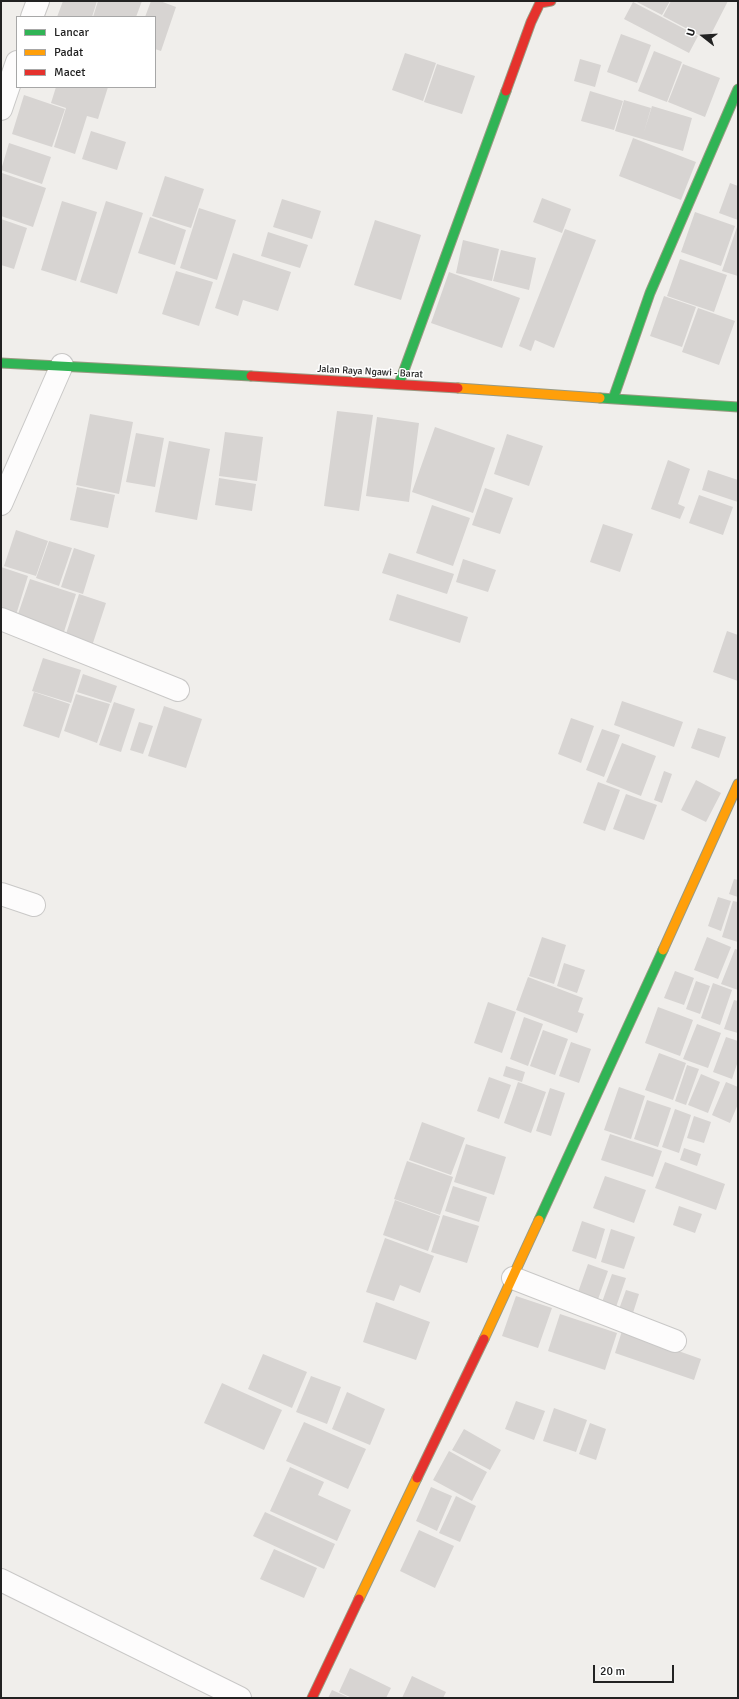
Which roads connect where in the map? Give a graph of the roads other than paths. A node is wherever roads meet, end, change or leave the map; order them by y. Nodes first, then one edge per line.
1 (38, 1) edge
2 (542, 2) edge
3 (32, 16) edge
4 (16, 65) edge
5 (738, 89) edge
6 (1, 109) edge
7 (1, 362) edge
8 (62, 365) junction
9 (398, 384) junction
10 (613, 399) junction
11 (738, 407) edge
12 (1, 504) edge
13 (1, 619) edge
14 (178, 690) dead end
15 (738, 784) edge
16 (1, 894) edge
17 (34, 905) dead end
18 (513, 1278) junction
19 (676, 1341) dead end
20 (1, 1580) edge
21 (240, 1698) edge
22 (312, 1698) edge

1 - 3 street
2 - 9 street
4 - 6 street
5 - 10 street
7 - 8 street, Jalan Raya Ngawi - Barat
8 - 9 street, Jalan Raya Ngawi - Barat
8 - 12 street
9 - 10 street, Jalan Raya Ngawi - Barat
10 - 11 street, Jalan Raya Ngawi - Barat
13 - 14 street
15 - 18 street
16 - 17 street
18 - 19 street
18 - 22 street
20 - 21 street

